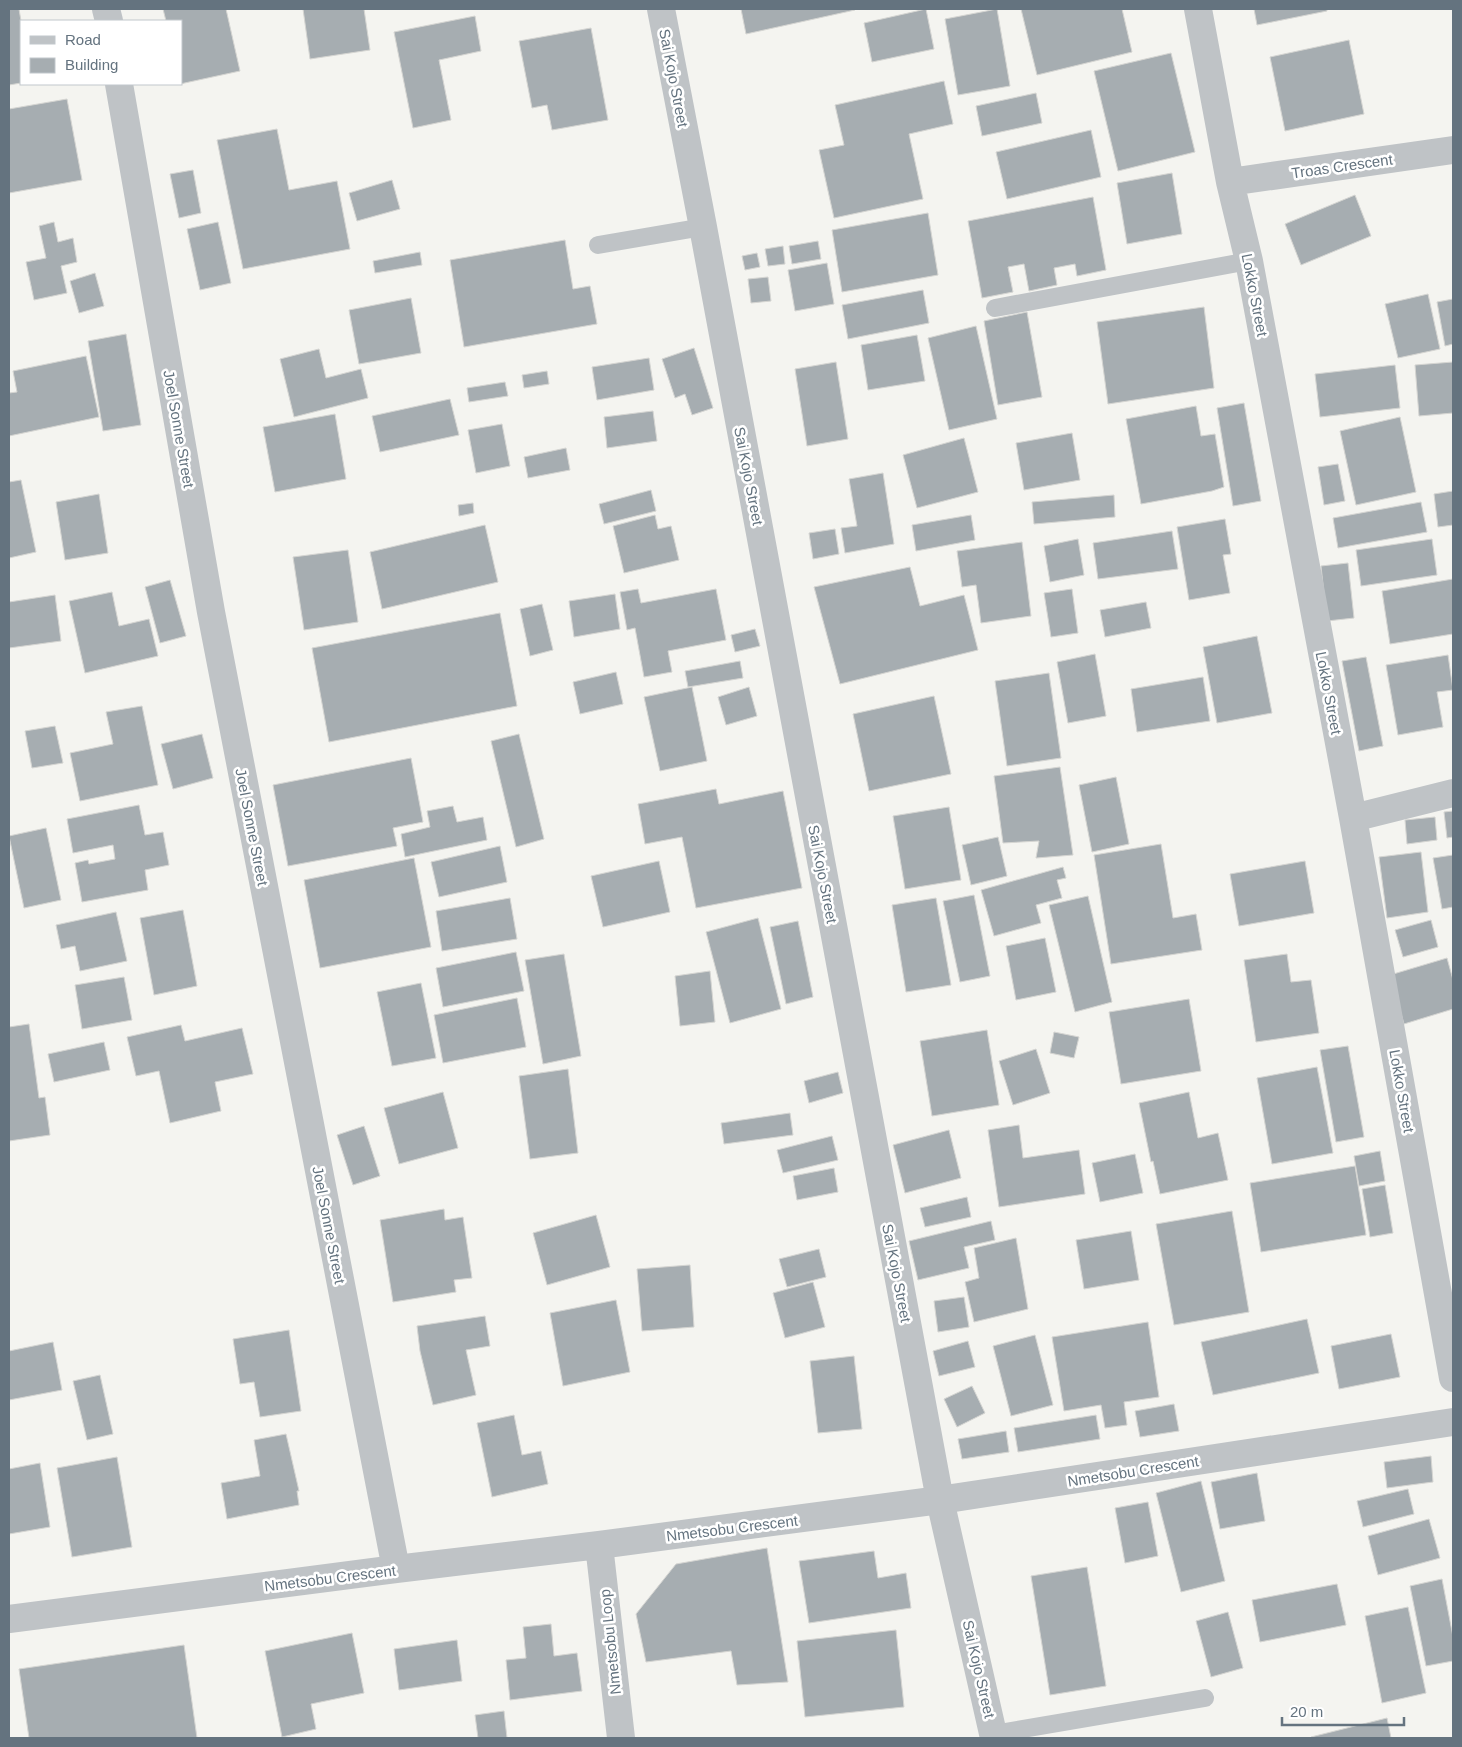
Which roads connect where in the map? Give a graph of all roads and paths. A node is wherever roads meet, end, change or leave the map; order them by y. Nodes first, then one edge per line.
1 (661, 9) edge
2 (1198, 9) edge
3 (119, 85) edge
4 (1453, 150) edge
5 (1230, 182) junction
6 (703, 227) junction
7 (598, 245) dead end
8 (1249, 262) junction
9 (995, 308) dead end
10 (1453, 793) edge
11 (1353, 818) junction
12 (1453, 1378) edge
13 (1453, 1422) edge
14 (940, 1500) junction
15 (600, 1545) junction
16 (396, 1569) junction
17 (9, 1619) edge
18 (1205, 1698) dead end
19 (994, 1736) edge
20 (621, 1738) edge

1 - 6 street, Sai Kojo Street
2 - 5 street, Lokko Street
3 - 16 street, Joel Sonne Street
4 - 5 street, Troas Crescent
5 - 8 street, Lokko Street
6 - 7 lane
6 - 14 street, Sai Kojo Street
8 - 9 lane
8 - 11 street, Lokko Street
10 - 11 street
11 - 12 street, Lokko Street
13 - 14 street, Nmetsobu Crescent
14 - 15 street, Nmetsobu Crescent
14 - 19 street, Sai Kojo Street
15 - 16 street, Nmetsobu Crescent
15 - 20 street, Nmetsobu Loop
16 - 17 street, Nmetsobu Crescent
18 - 19 lane

